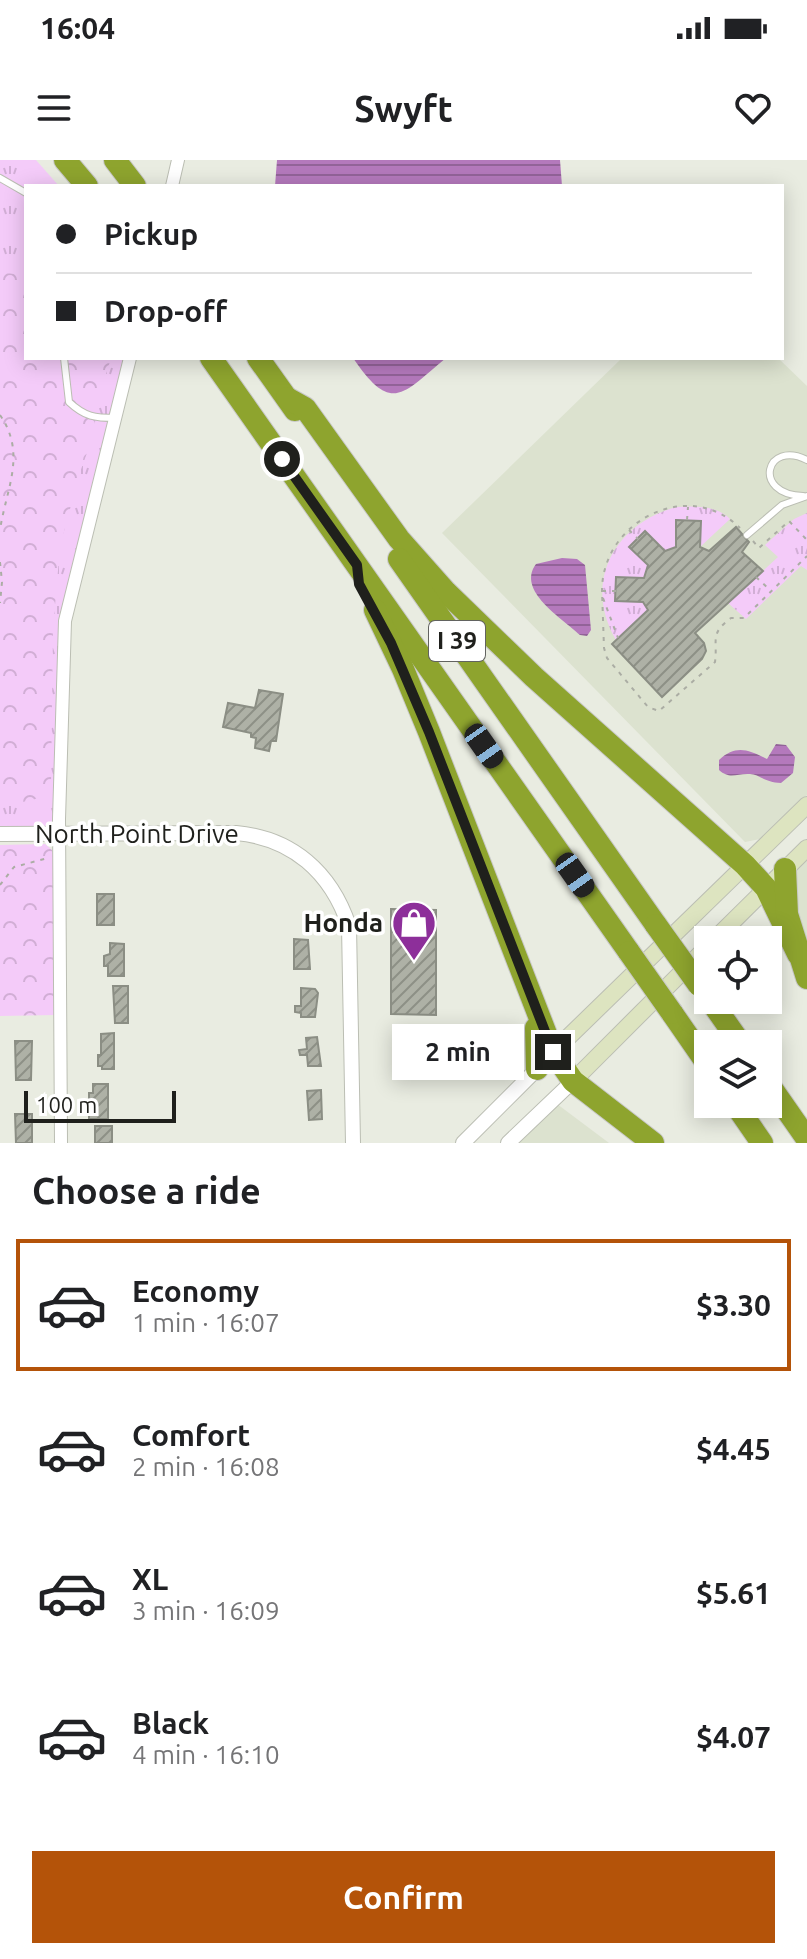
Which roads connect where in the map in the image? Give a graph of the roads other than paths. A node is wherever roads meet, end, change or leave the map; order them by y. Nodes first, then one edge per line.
1 (65, 160) edge
2 (115, 160) edge
3 (178, 160) edge
4 (0, 178) edge
5 (85, 184) edge
6 (133, 184) edge
7 (172, 184) edge
8 (24, 192) edge
9 (64, 360) edge
10 (130, 360) edge
11 (212, 360) edge
12 (259, 360) edge
13 (287, 398) junction
14 (116, 418) junction
15 (807, 460) edge
16 (805, 496) edge
17 (747, 535) road end
18 (357, 565) junction
19 (807, 805) edge
20 (60, 833) junction
21 (0, 834) edge
22 (807, 848) edge
23 (745, 865) junction
24 (785, 869) junction
25 (766, 888) junction
26 (728, 926) edge
27 (798, 954) junction
28 (694, 960) edge
29 (694, 977) edge
30 (807, 978) edge
31 (533, 999) junction
32 (694, 1045) edge
33 (553, 1052) junction
34 (537, 1069) junction
35 (573, 1081) junction
36 (782, 1103) edge
37 (745, 1118) edge
38 (807, 1139) edge
39 (61, 1143) edge
40 (353, 1143) edge
41 (463, 1143) edge
42 (508, 1143) edge
43 (653, 1143) edge
44 (762, 1143) edge

1 - 5 highway
2 - 6 highway
3 - 7 street
4 - 8 lane
9 - 14 lane
10 - 14 street
11 - 18 highway, I 39
12 - 13 highway, I 39
13 - 23 highway
13 - 29 highway, I 39, bridge
14 - 20 street
15 - 16 lane
16 - 17 lane
18 - 31 highway
18 - 32 highway, I 39, bridge
19 - 23 main road
20 - 21 street, North Point Drive
20 - 39 street
20 - 40 street, North Point Drive
22 - 24 main road
23 - 25 highway
23 - 33 main road
24 - 25 main road
24 - 27 highway
25 - 26 main road
25 - 27 highway
27 - 30 highway
28 - 35 main road
31 - 33 highway
31 - 34 highway
33 - 34 street
33 - 35 highway
34 - 41 street
35 - 42 street
35 - 43 highway
36 - 38 highway
37 - 44 highway

